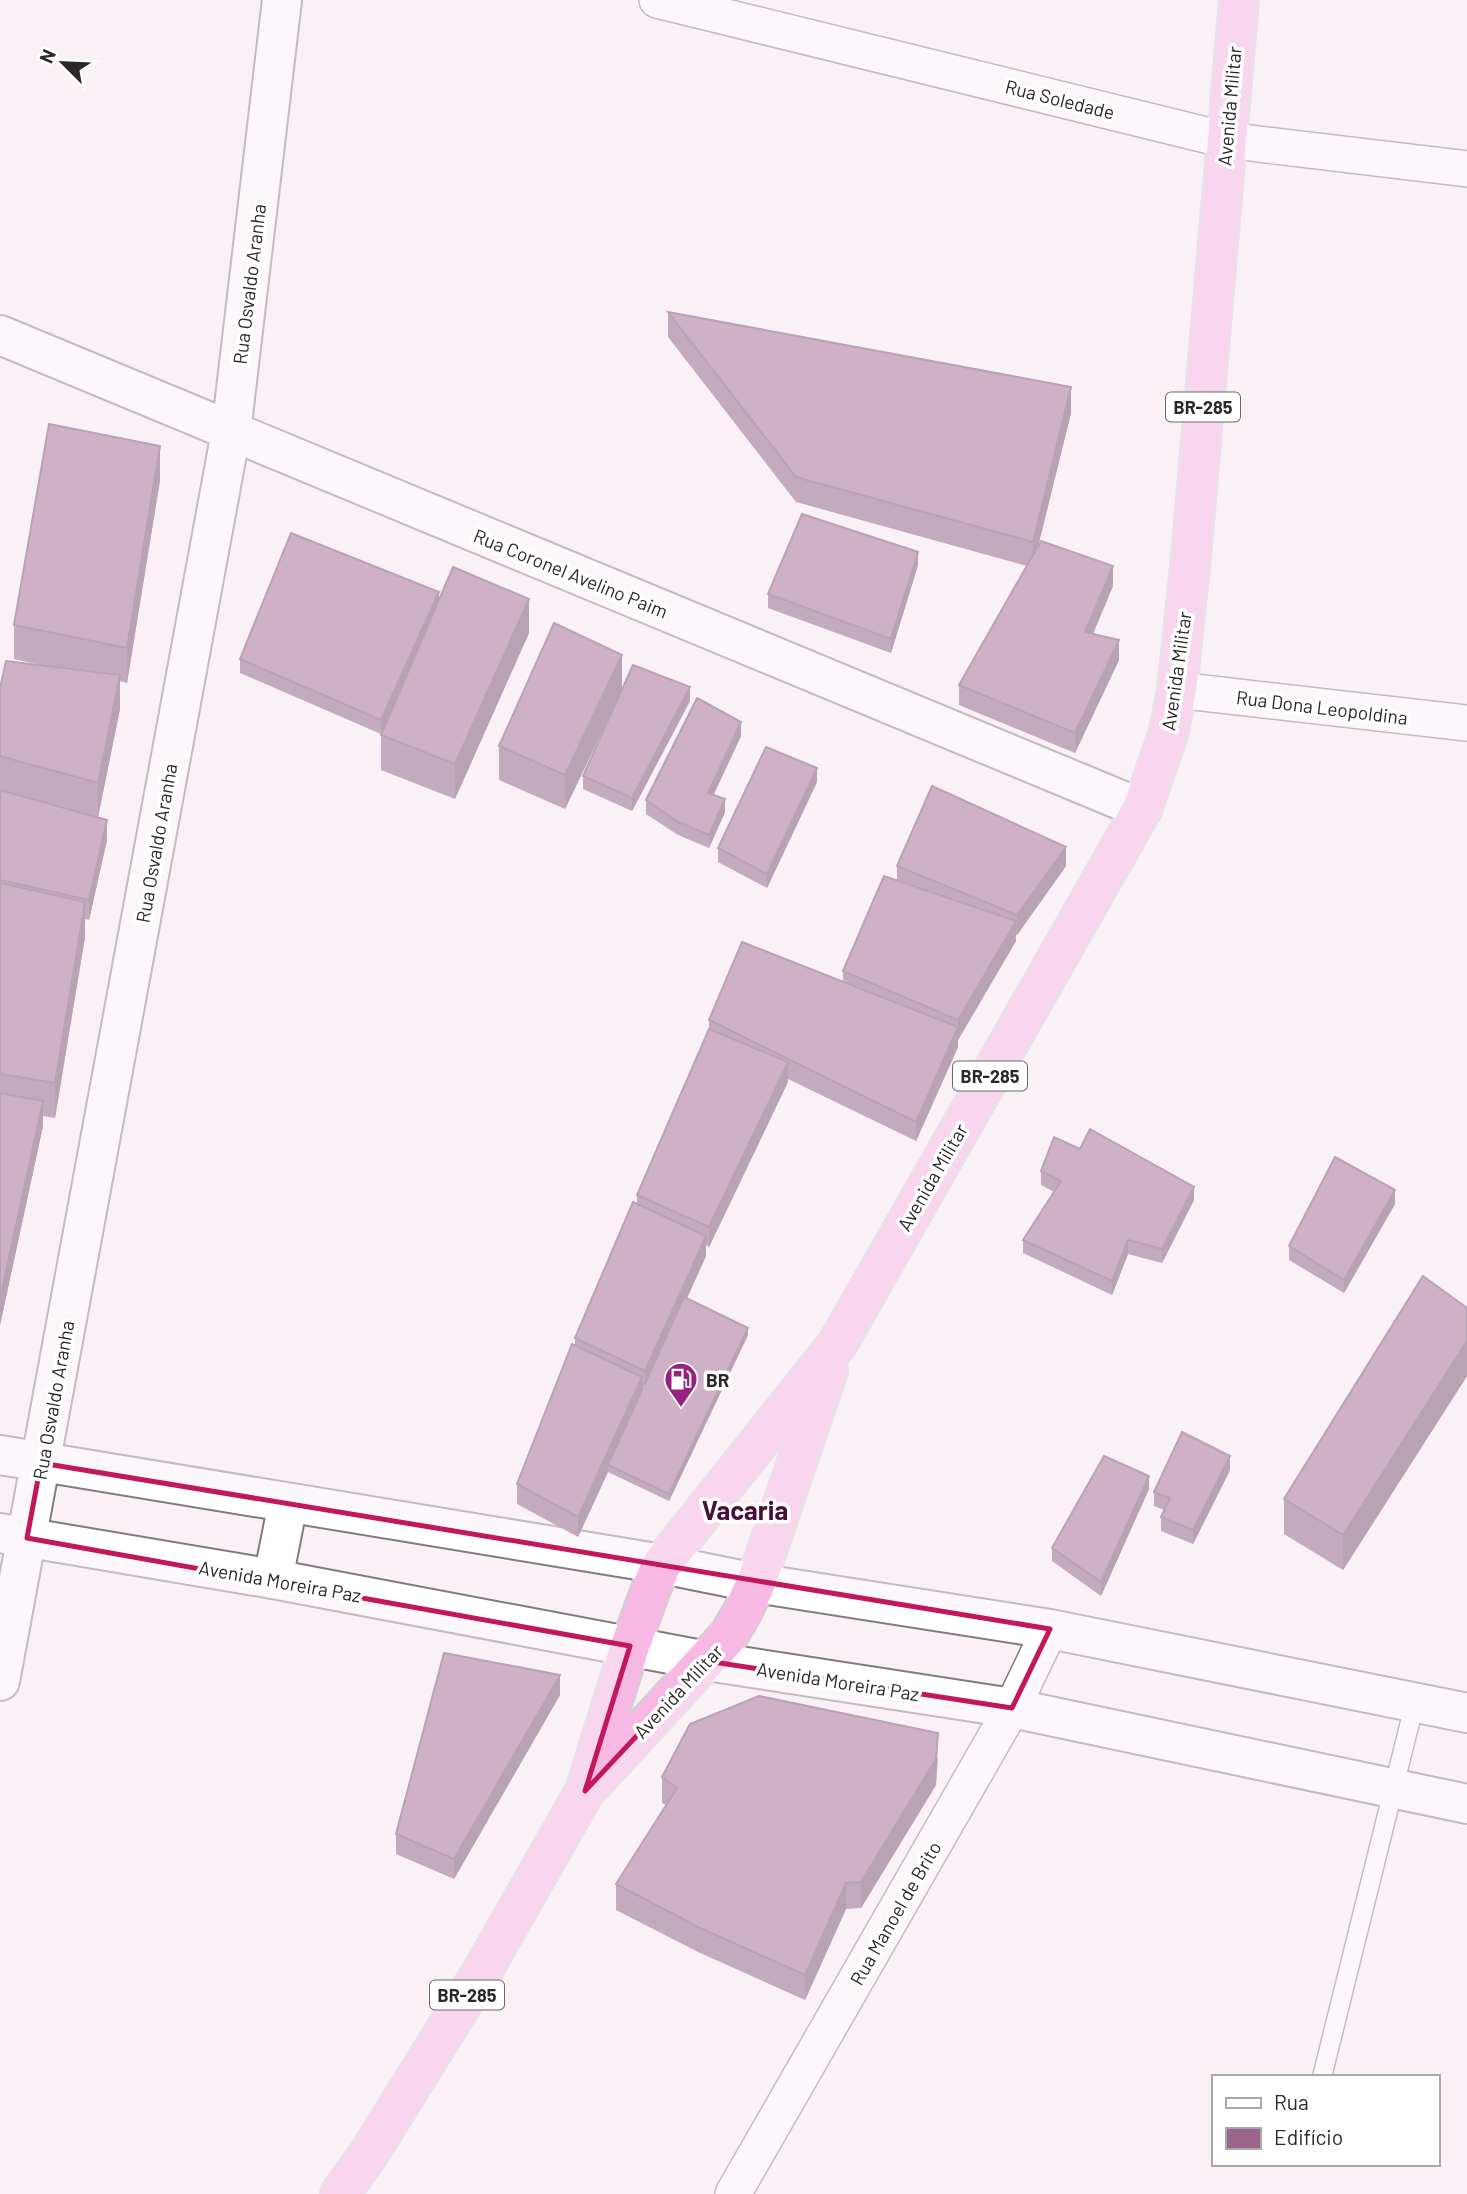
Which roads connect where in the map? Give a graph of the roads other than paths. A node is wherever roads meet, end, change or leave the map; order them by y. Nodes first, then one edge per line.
1 (282, 0) edge
2 (657, 0) edge
3 (1239, 0) edge
4 (1226, 140) junction
5 (1467, 169) edge
6 (0, 335) edge
7 (231, 432) junction
8 (1177, 690) junction
9 (1467, 723) edge
10 (1142, 809) junction
11 (838, 1343) junction
12 (0, 1455) edge
13 (41, 1463) junction
14 (288, 1503) junction
15 (14, 1535) edge
16 (663, 1564) junction
17 (273, 1579) junction
18 (756, 1583) junction
19 (1050, 1629) junction
20 (630, 1646) junction
21 (707, 1661) junction
22 (0, 1681) edge
23 (1415, 1702) junction
24 (1012, 1708) junction
25 (1467, 1713) edge
26 (1394, 1790) junction
27 (585, 1791) junction
28 (1467, 1804) edge
29 (1323, 2075) edge
30 (341, 2194) edge
31 (733, 2194) edge

1 - 7 main road, Rua Osvaldo Aranha
2 - 4 street, Rua Soledade
3 - 4 highway, Avenida Militar / BR-285
4 - 5 street, Rua Soledade
4 - 8 highway, Avenida Militar / BR-285
6 - 7 main road, Rua Coronel Avelino Paim
7 - 10 main road, Rua Coronel Avelino Paim
7 - 13 main road, Rua Osvaldo Aranha
8 - 9 street, Rua Dona Leopoldina
8 - 10 highway, Avenida Militar / BR-285
10 - 11 highway, Avenida Militar / BR-285
11 - 16 highway, Avenida Militar / BR-285
11 - 18 highway, Avenida Militar / BR-285
12 - 13 main road
13 - 14 main road
13 - 15 main road, Rua Osvaldo Aranha
14 - 16 main road
14 - 17 main road
15 - 17 main road, Avenida Moreira Paz
15 - 22 main road, Rua Osvaldo Aranha
16 - 18 main road
16 - 20 highway, Avenida Militar / BR-285
17 - 20 main road, Avenida Moreira Paz
18 - 19 main road
18 - 21 highway, Avenida Militar / BR-285
19 - 23 main road
19 - 24 street, Rua Manoel de Brito
20 - 21 main road, Avenida Moreira Paz
20 - 27 highway, Avenida Militar / BR-285
21 - 24 main road, Avenida Moreira Paz
21 - 27 highway, Avenida Militar / BR-285
23 - 25 main road
23 - 26 lane
24 - 26 main road, Avenida Moreira Paz
24 - 31 street, Rua Manoel de Brito
26 - 28 main road, Avenida Moreira Paz
26 - 29 lane
27 - 30 highway, Avenida Militar / BR-285

